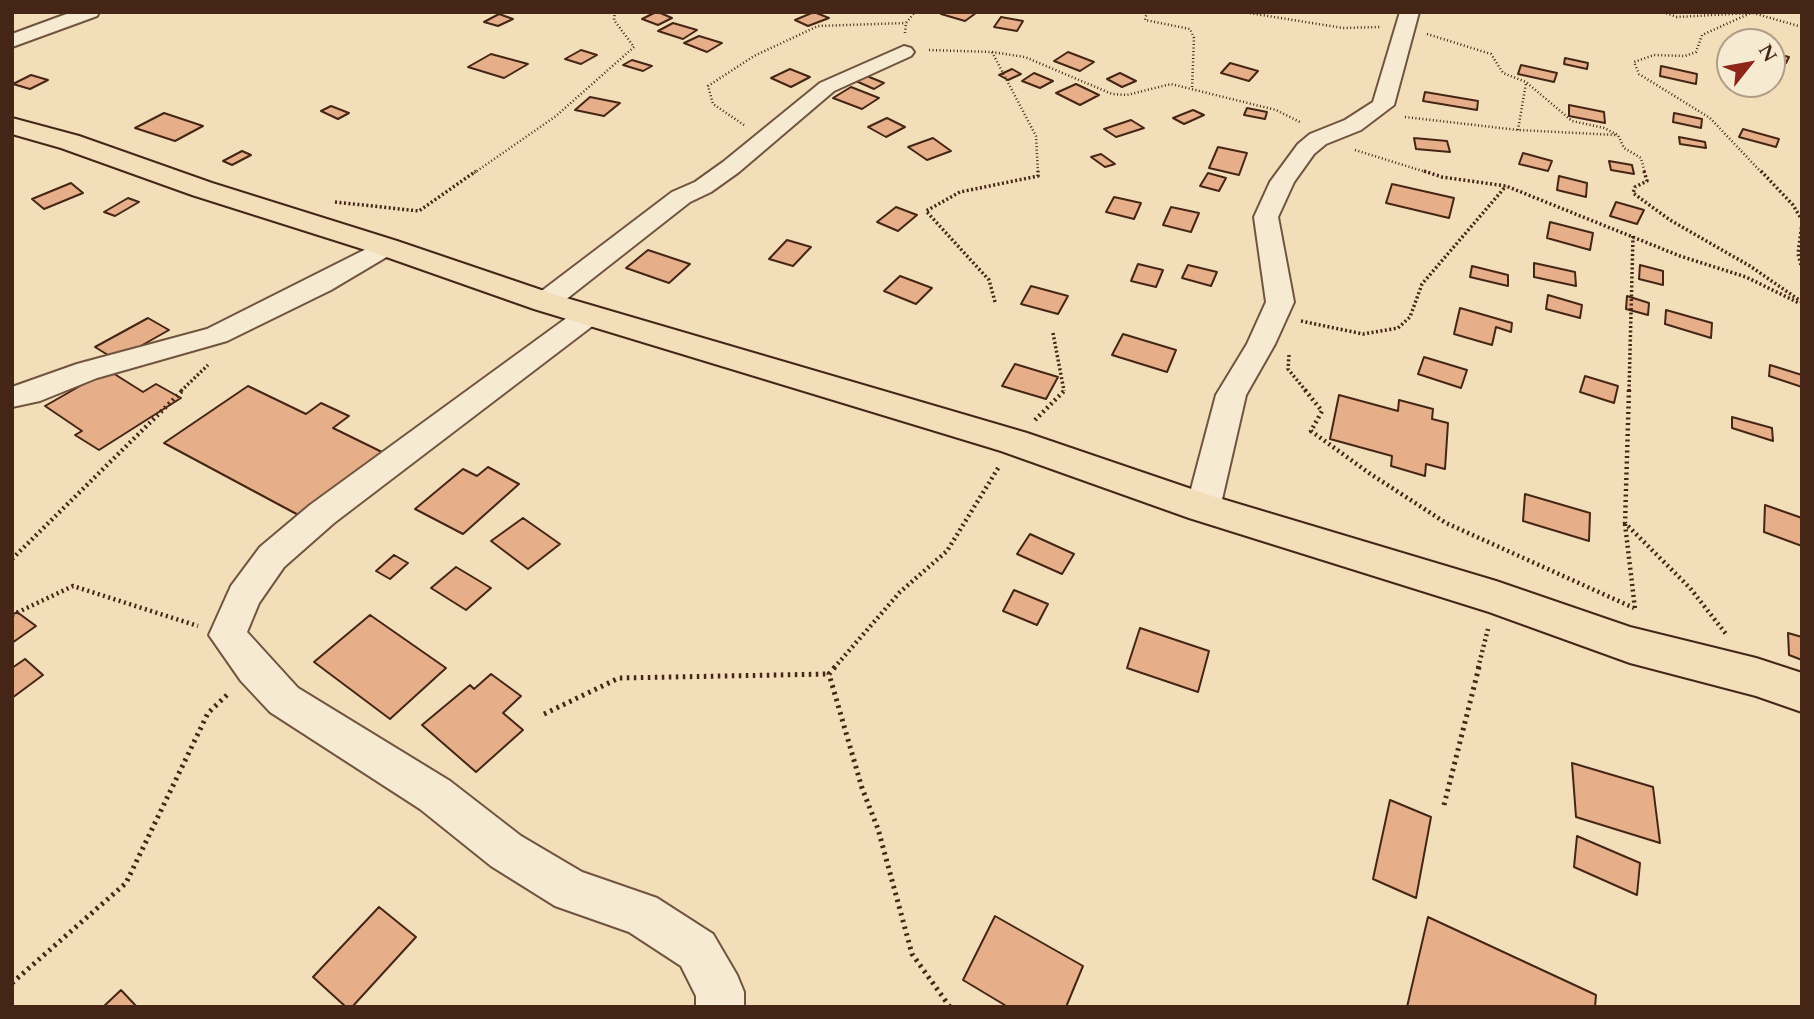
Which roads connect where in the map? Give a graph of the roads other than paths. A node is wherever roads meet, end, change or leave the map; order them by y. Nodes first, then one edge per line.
1 (90, 12) edge
2 (1407, 20) edge
3 (16, 41) edge
4 (904, 52) road end
5 (12, 125) edge
6 (386, 247) junction
7 (545, 302) junction
8 (589, 315) junction
9 (12, 397) edge
10 (1203, 509) junction
11 (1802, 693) edge
12 (720, 1007) edge

1 - 3 street
2 - 10 street
4 - 7 street
5 - 6 main road
6 - 7 main road
6 - 9 street
7 - 8 main road
8 - 10 main road
8 - 12 street
10 - 11 main road

